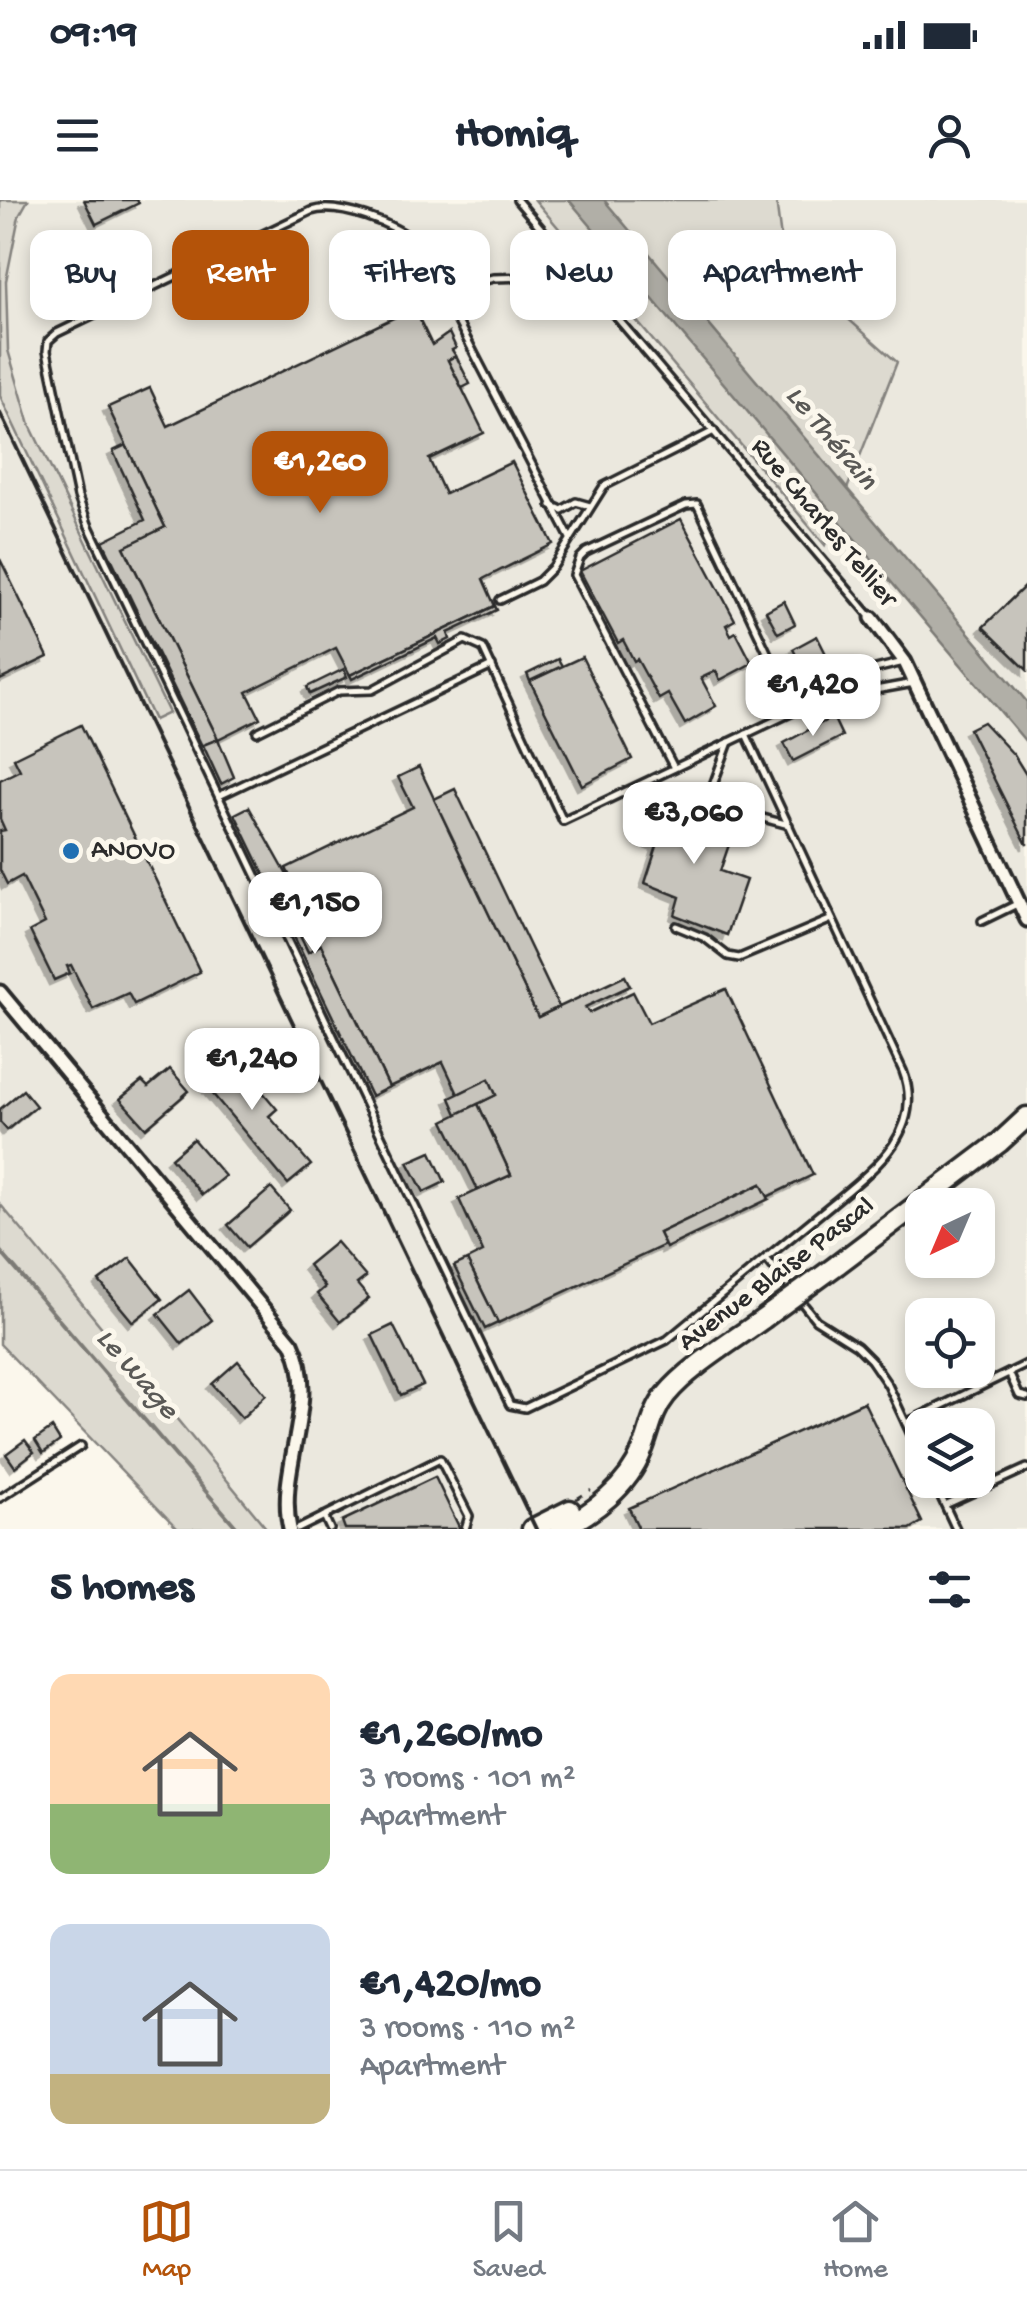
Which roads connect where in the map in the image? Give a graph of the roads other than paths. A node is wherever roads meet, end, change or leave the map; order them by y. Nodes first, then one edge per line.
1 (518, 200) edge
2 (394, 230) edge
3 (543, 230) edge
4 (457, 320) edge
5 (619, 320) edge
6 (714, 432) junction
7 (550, 505) junction
8 (590, 506) junction
9 (570, 538) junction
10 (500, 600) dead end
11 (872, 618) joint
12 (905, 662) junction
13 (492, 666) junction
14 (915, 683) junction
15 (795, 711) junction
16 (257, 732) dead end
17 (746, 734) junction
18 (729, 742) junction
19 (674, 768) junction
20 (218, 796) junction
21 (788, 825) junction
22 (1019, 903) junction
23 (832, 919) junction
24 (1027, 920) edge
25 (982, 921) dead end
26 (676, 926) dead end
27 (0, 992) edge
28 (1027, 1118) edge
29 (1027, 1128) edge
30 (1000, 1142) junction
31 (766, 1258) junction
32 (1027, 1364) edge
33 (1009, 1373) junction
34 (1027, 1397) edge
35 (937, 1408) edge
36 (905, 1421) edge
37 (81, 1446) dead end
38 (1027, 1468) edge
39 (623, 1480) junction
40 (0, 1498) edge
41 (942, 1498) edge
42 (945, 1505) junction
43 (324, 1516) junction
44 (294, 1529) edge
45 (330, 1529) edge
46 (464, 1529) edge
47 (532, 1529) edge
48 (560, 1529) edge
49 (956, 1529) edge

1 - 3 lane, Rue Charles Tellier
2 - 20 lane
4 - 7 lane
5 - 6 lane, Rue Charles Tellier
6 - 8 lane
6 - 11 lane, Rue Charles Tellier
7 - 8 lane
7 - 9 lane
8 - 9 lane
9 - 10 lane
11 - 12 street, Rue Charles Tellier
12 - 14 street, Rue Charles Tellier
12 - 15 lane
13 - 16 lane
13 - 19 lane
13 - 20 lane
14 - 15 lane
14 - 22 street, Rue Charles Tellier
15 - 17 lane
15 - 19 lane
17 - 18 lane
17 - 21 lane
18 - 19 lane
18 - 21 lane
20 - 31 lane
21 - 23 lane
22 - 24 street, Rue Charles Tellier
22 - 25 lane
23 - 26 lane
23 - 31 lane
27 - 44 street
28 - 30 main road, Avenue Blaise Pascal
29 - 30 main road, Avenue Blaise Pascal
30 - 39 main road, Avenue Blaise Pascal, bridge
31 - 36 lane
32 - 33 lane
33 - 34 lane
33 - 35 lane
37 - 40 lane
38 - 42 lane
39 - 47 main road
39 - 48 main road, Avenue Blaise Pascal
41 - 42 lane
42 - 49 lane
43 - 44 lane
43 - 45 lane
43 - 46 lane

